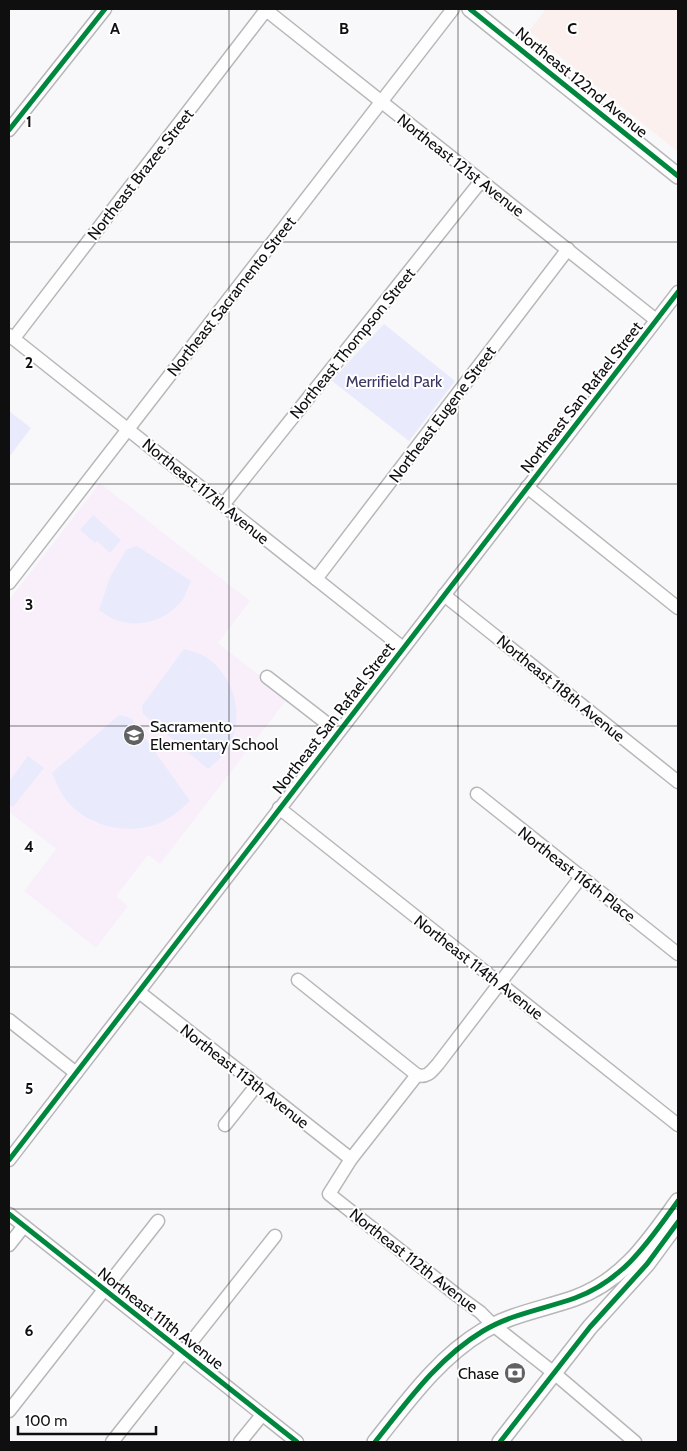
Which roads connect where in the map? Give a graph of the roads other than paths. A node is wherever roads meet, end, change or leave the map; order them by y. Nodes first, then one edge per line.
1 (105, 9) edge
2 (453, 9) edge
3 (470, 9) edge
4 (266, 10) edge
5 (381, 101) junction
6 (9, 130) edge
7 (678, 176) edge
8 (482, 180) junction
9 (568, 250) junction
10 (678, 292) edge
11 (656, 320) junction
12 (11, 336) edge
13 (128, 430) junction
14 (527, 487) junction
15 (223, 505) junction
16 (316, 579) junction
17 (9, 582) edge
18 (444, 595) junction
19 (678, 608) edge
20 (403, 648) junction
21 (267, 677) dead end
22 (338, 732) junction
23 (678, 782) edge
24 (477, 794) dead end
25 (280, 808) junction
26 (581, 877) junction
27 (678, 954) edge
28 (298, 980) dead end
29 (500, 984) junction
30 (138, 992) junction
31 (9, 1020) edge
32 (76, 1072) junction
33 (417, 1075) junction
34 (256, 1086) junction
35 (225, 1125) dead end
36 (678, 1125) edge
37 (352, 1159) junction
38 (9, 1160) edge
39 (678, 1201) edge
40 (9, 1214) edge
41 (158, 1221) dead end
42 (678, 1222) edge
43 (24, 1226) junction
44 (276, 1236) dead end
45 (9, 1245) edge
46 (105, 1290) junction
47 (493, 1324) junction
48 (183, 1352) junction
49 (554, 1373) junction
50 (9, 1411) edge
51 (262, 1415) junction
52 (112, 1442) edge
53 (240, 1442) edge
54 (297, 1442) edge
55 (376, 1442) edge
56 (500, 1442) edge
57 (635, 1442) edge

1 - 6 street
2 - 5 street, Northeast Sacramento Street
3 - 7 main road, Northeast 122nd Avenue
4 - 5 street, Northeast 121st Avenue
4 - 12 street, Northeast Brazee Street
5 - 8 street, Northeast 121st Avenue
5 - 13 street, Northeast Sacramento Street
8 - 9 street, Northeast 121st Avenue
8 - 15 street, Northeast Thompson Street
9 - 11 street, Northeast 121st Avenue
9 - 16 street, Northeast Eugene Street
10 - 11 street, Northeast San Rafael Street
11 - 14 street, Northeast San Rafael Street
12 - 13 street, Northeast 117th Avenue
13 - 15 street, Northeast 117th Avenue
13 - 17 street, Northeast Sacramento Street
14 - 18 street, Northeast San Rafael Street
14 - 19 street
15 - 16 street, Northeast 117th Avenue
16 - 20 street, Northeast 117th Avenue
18 - 20 street, Northeast San Rafael Street
18 - 23 street, Northeast 118th Avenue
20 - 22 street, Northeast San Rafael Street
21 - 22 street
22 - 25 street, Northeast San Rafael Street
24 - 26 street, Northeast 116th Place
25 - 29 street, Northeast 114th Avenue
25 - 30 street, Northeast San Rafael Street
26 - 27 street, Northeast 116th Place
26 - 29 street
28 - 33 street
29 - 33 street
29 - 36 street, Northeast 114th Avenue
30 - 32 street, Northeast San Rafael Street
30 - 34 street, Northeast 113th Avenue
31 - 32 street
32 - 38 street, Northeast San Rafael Street
33 - 37 street
34 - 35 street
34 - 37 street, Northeast 113th Avenue
37 - 47 street, Northeast 112th Avenue
39 - 47 main road
40 - 43 street, Northeast 111th Avenue
41 - 46 street
42 - 49 main road
43 - 45 street
43 - 46 street, Northeast 111th Avenue
44 - 48 street
46 - 48 street, Northeast 111th Avenue
46 - 50 street
47 - 49 street, Northeast 112th Avenue
47 - 55 main road
48 - 51 street, Northeast 111th Avenue
48 - 52 street
49 - 56 main road
49 - 57 street, Northeast 112th Avenue
51 - 53 street
51 - 54 street, Northeast 111th Avenue

